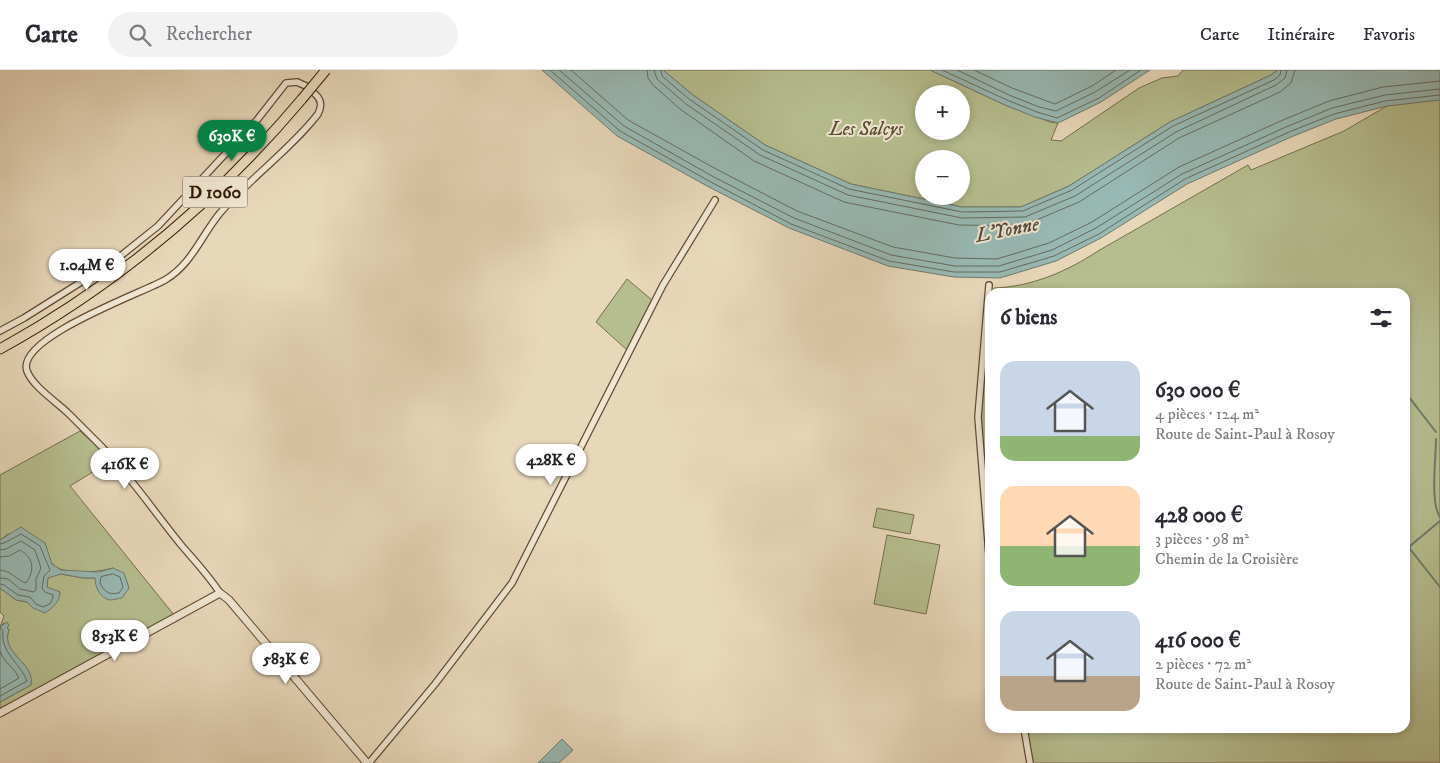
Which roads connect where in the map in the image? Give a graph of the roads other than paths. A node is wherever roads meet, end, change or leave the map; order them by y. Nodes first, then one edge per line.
1 (326, 70) edge
2 (306, 86) dead end
3 (315, 94) dead end
4 (714, 200) dead end
5 (989, 285) dead end
6 (989, 288) edge
7 (0, 331) edge
8 (985, 333) edge
9 (0, 349) edge
10 (985, 504) edge
11 (220, 593) junction
12 (0, 713) edge
13 (1025, 733) edge
14 (368, 763) edge
15 (1030, 763) edge

1 - 9 main road, D 1060, bridge
2 - 7 street
3 - 11 street
4 - 14 street
5 - 6 street
8 - 10 street
11 - 12 street
11 - 14 street
13 - 15 street

